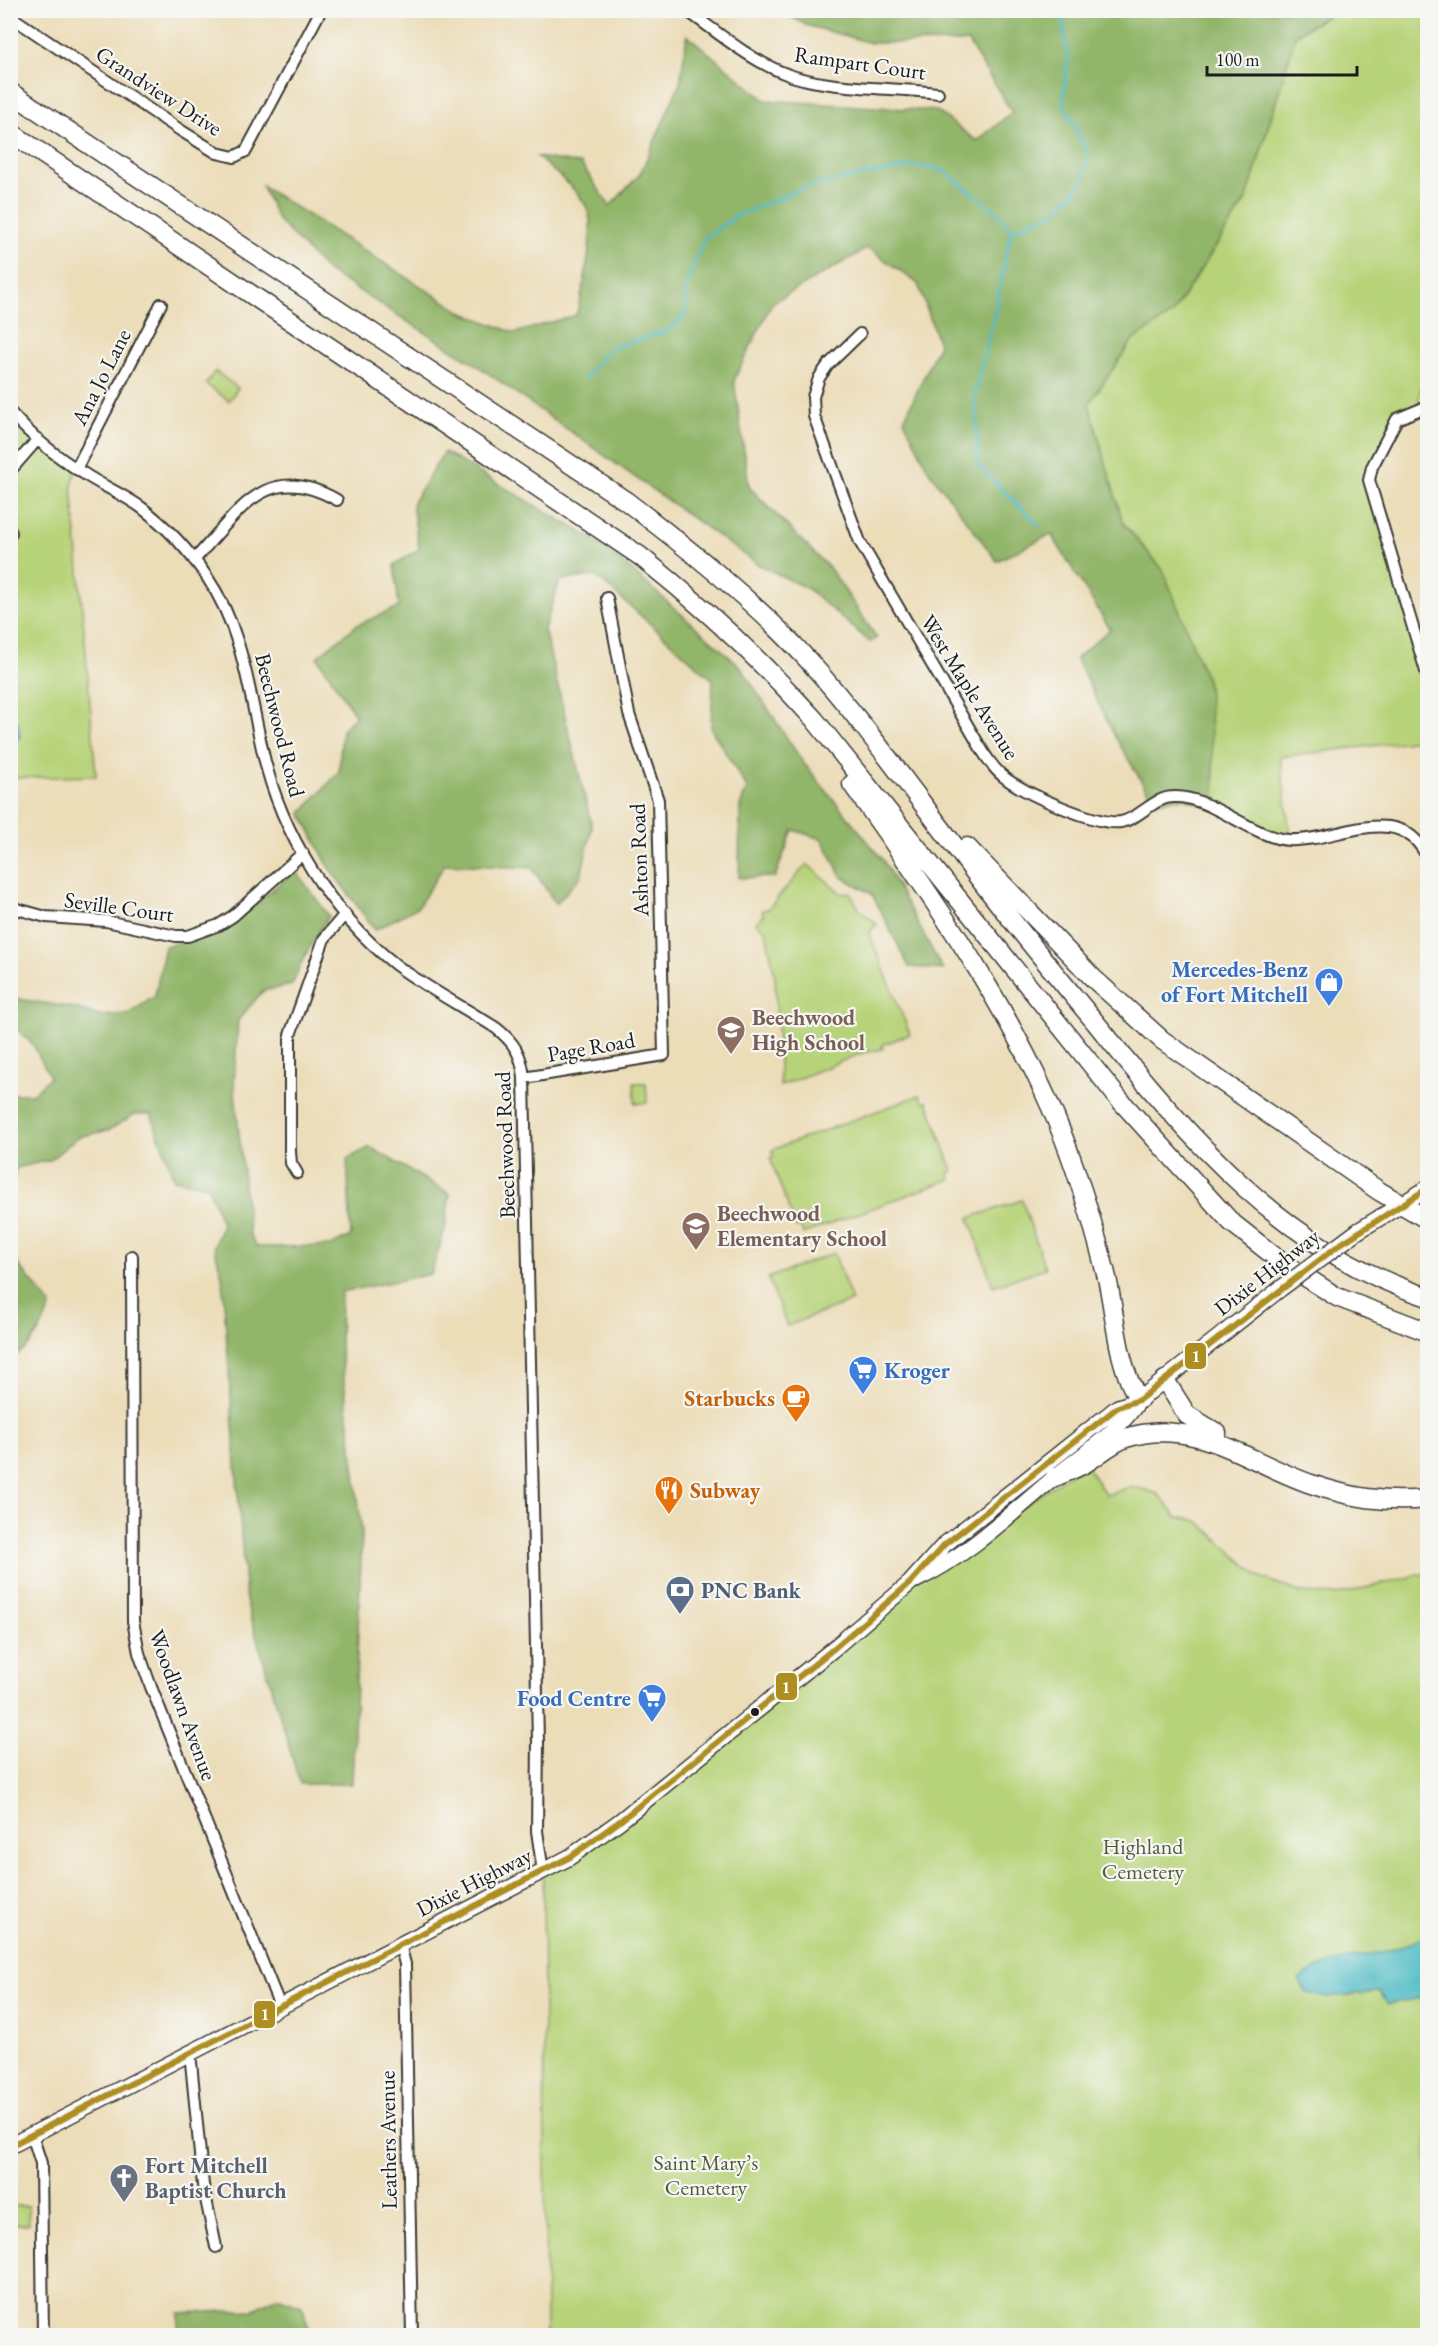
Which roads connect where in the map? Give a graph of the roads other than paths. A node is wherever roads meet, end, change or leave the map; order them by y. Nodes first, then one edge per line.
1 (321, 10) edge
2 (686, 10) edge
3 (10, 16) edge
4 (10, 93) edge
5 (938, 93) dead end
6 (10, 132) edge
7 (10, 141) edge
8 (67, 170) junction
9 (161, 304) dead end
10 (860, 334) dead end
11 (1428, 406) edge
12 (10, 412) edge
13 (38, 439) junction
14 (76, 469) junction
15 (10, 471) edge
16 (336, 500) dead end
17 (194, 560) junction
18 (607, 598) dead end
19 (766, 666) junction
20 (1428, 678) edge
21 (914, 791) junction
22 (303, 853) junction
23 (1428, 859) edge
24 (10, 907) edge
25 (345, 914) junction
26 (664, 1055) joint
27 (524, 1078) junction
28 (297, 1173) dead end
29 (1428, 1188) edge
30 (1400, 1205) junction
31 (1428, 1220) edge
32 (132, 1256) dead end
33 (1428, 1296) edge
34 (1428, 1332) edge
35 (1165, 1380) junction
36 (1139, 1400) junction
37 (1259, 1461) junction
38 (1055, 1477) junction
39 (1428, 1499) edge
40 (910, 1583) junction
41 (543, 1872) junction
42 (400, 1945) junction
43 (279, 2006) junction
44 (190, 2052) junction
45 (32, 2135) junction
46 (10, 2146) edge
47 (216, 2247) dead end
48 (43, 2336) edge
49 (412, 2336) edge

1 - 3 street, Grandview Drive
2 - 5 street, Rampart Court
4 - 21 highway
6 - 8 highway
7 - 8 highway
8 - 19 highway
9 - 14 street, Ana Jo Lane
10 - 23 street, West Maple Avenue
11 - 20 street
12 - 13 street, Beechwood Road
13 - 14 street, Beechwood Road
13 - 15 street
14 - 17 street, Beechwood Road
16 - 17 street
17 - 22 street, Beechwood Road
18 - 26 street, Ashton Road
19 - 34 highway
19 - 36 highway
21 - 30 highway
21 - 33 highway
22 - 24 street, Seville Court
22 - 25 street, Beechwood Road
25 - 27 street, Beechwood Road
25 - 28 street
26 - 27 street, Page Road
27 - 41 street, Beechwood Road
29 - 30 main road, Dixie Highway
30 - 31 highway
30 - 35 main road, Dixie Highway, bridge
32 - 43 street, Woodlawn Avenue
35 - 36 main road, Dixie Highway
35 - 37 highway
36 - 38 main road, Dixie Highway
36 - 40 main road, Dixie Highway
37 - 38 highway
37 - 39 highway
38 - 40 main road, Dixie Highway
40 - 41 main road, Dixie Highway
41 - 42 main road, Dixie Highway
42 - 43 main road, Dixie Highway
42 - 49 street, Leathers Avenue
43 - 44 main road, Dixie Highway
44 - 45 main road, Dixie Highway
44 - 47 street
45 - 46 main road, Dixie Highway
45 - 48 street

